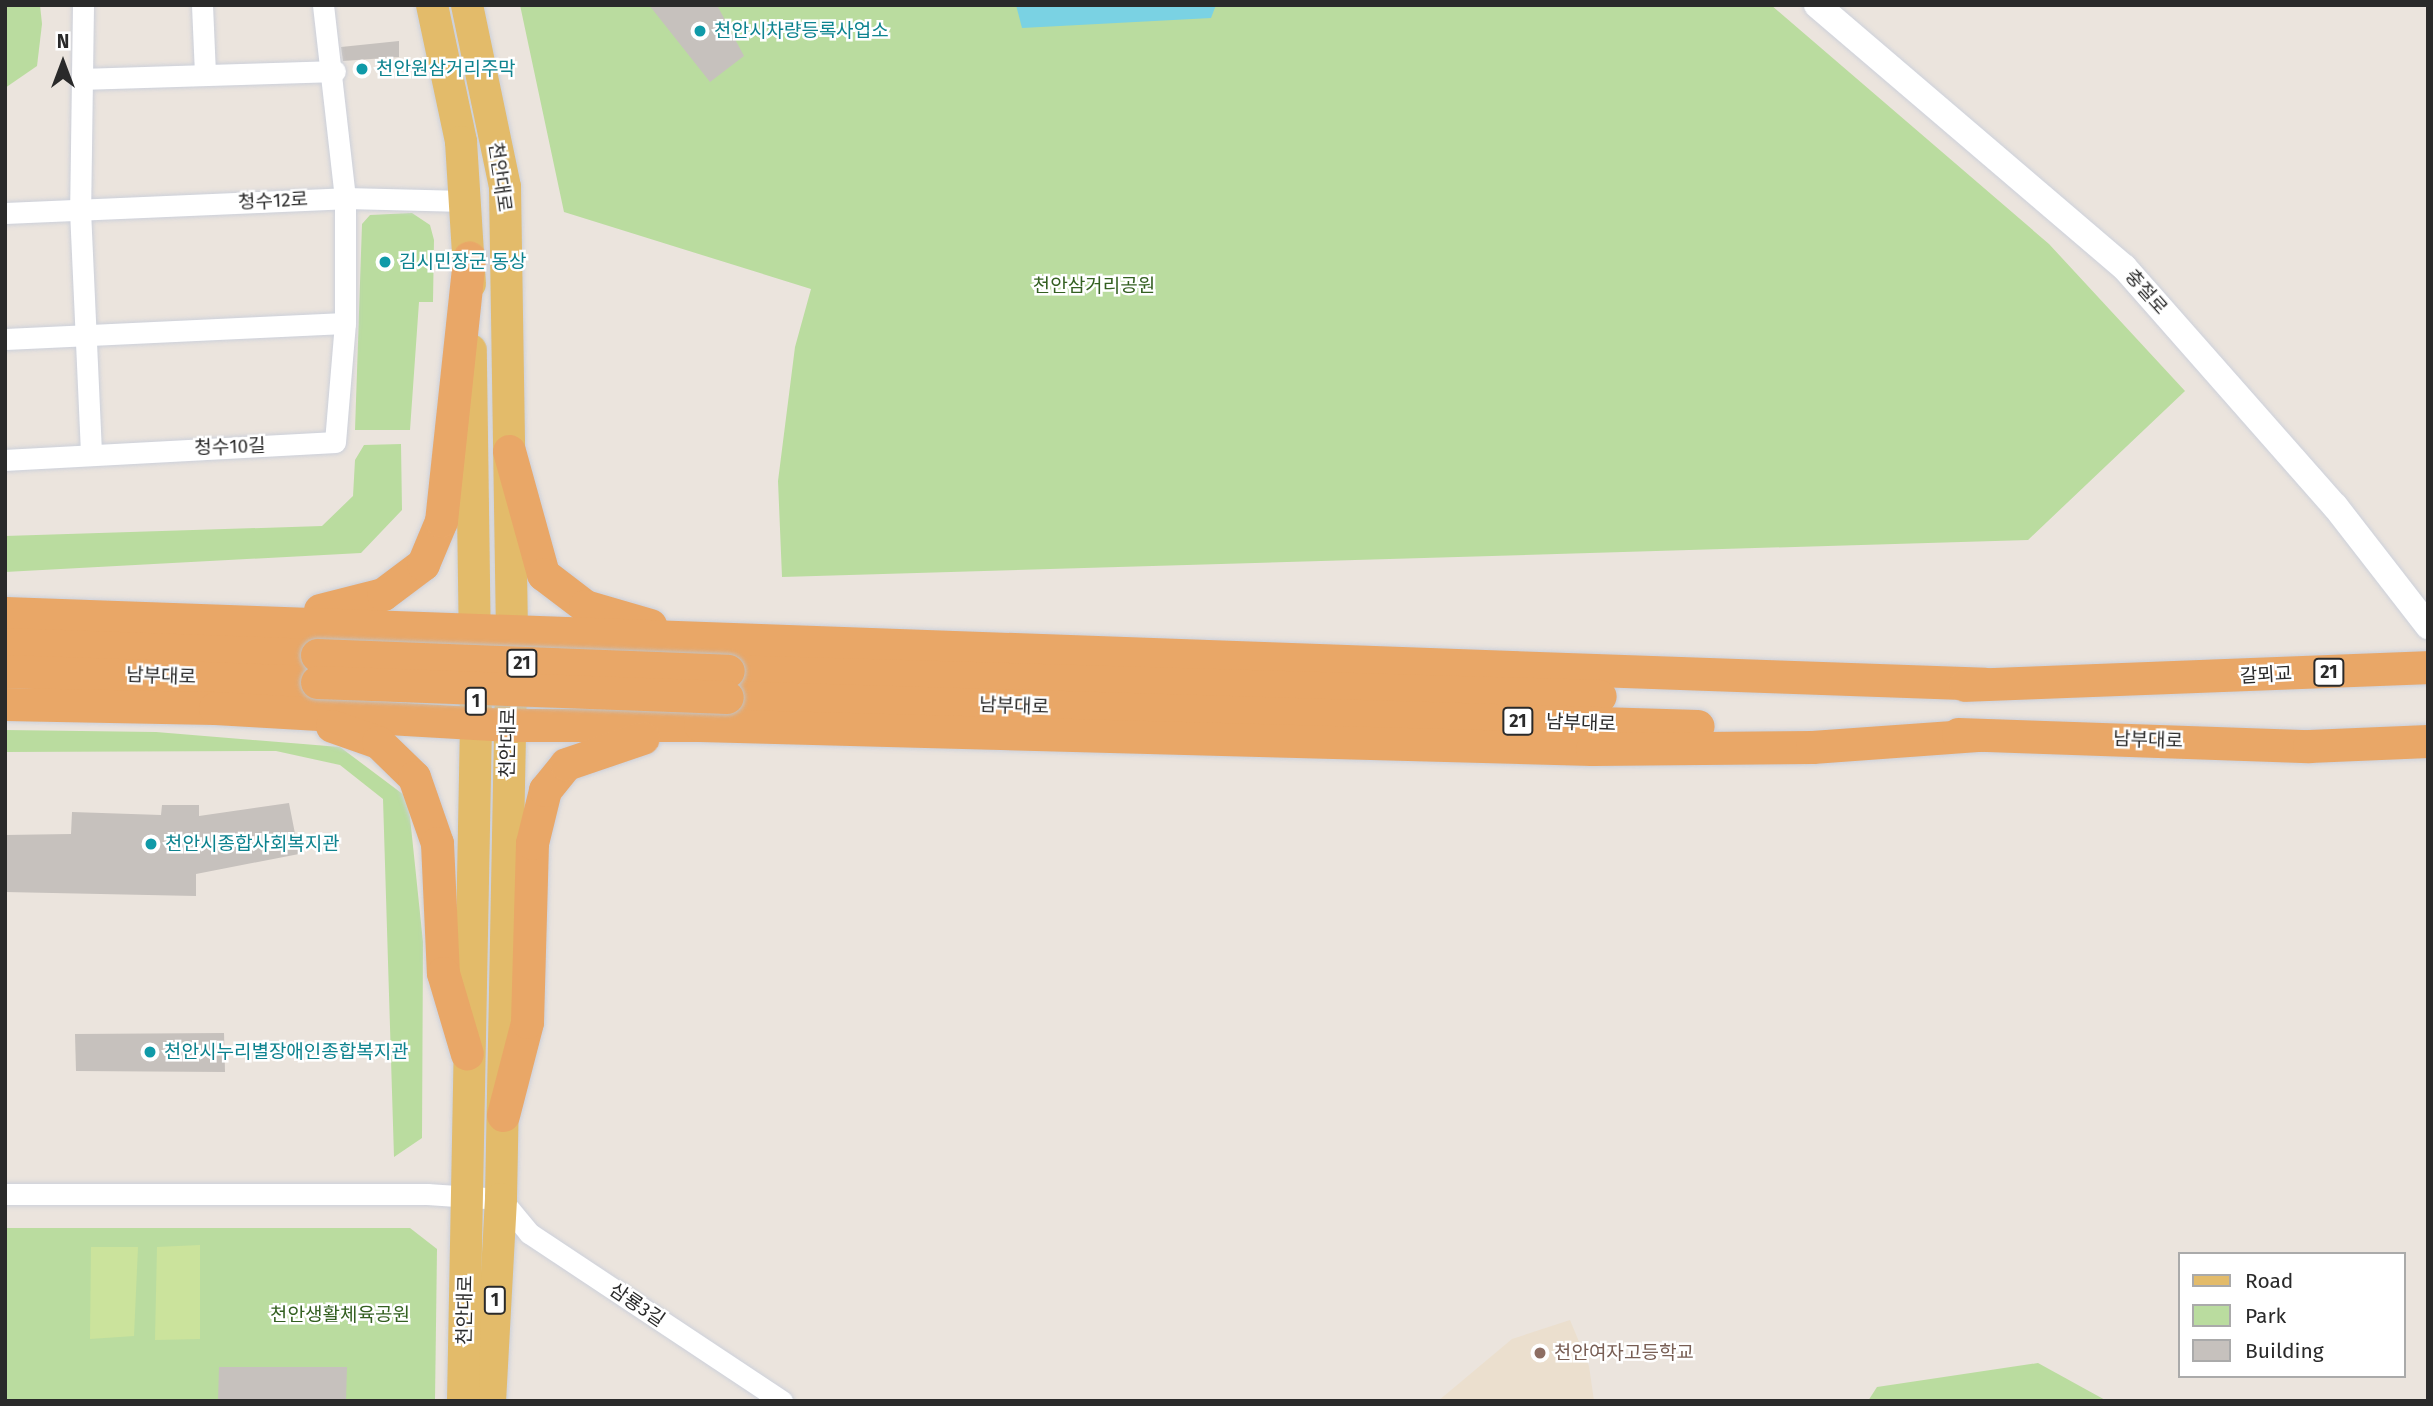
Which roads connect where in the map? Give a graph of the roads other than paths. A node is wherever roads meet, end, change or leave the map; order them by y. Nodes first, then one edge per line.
1 (83, 5) edge
2 (202, 5) edge
3 (323, 5) edge
4 (432, 5) edge
5 (467, 5) edge
6 (1817, 5) edge
7 (335, 71) junction
8 (205, 74) junction
9 (82, 79) junction
10 (345, 198) junction
11 (465, 201) junction
12 (80, 209) junction
13 (5, 213) edge
14 (469, 257) junction
15 (345, 323) junction
16 (86, 333) junction
17 (5, 340) edge
18 (509, 451) junction
19 (91, 452) junction
20 (5, 460) edge
21 (5, 613) edge
22 (158, 619) junction
23 (335, 624) junction
24 (2428, 626) edge
25 (476, 629) junction
26 (512, 630) junction
27 (702, 642) junction
28 (5, 644) edge
29 (2428, 667) edge
30 (317, 668) junction
31 (5, 671) edge
32 (2230, 677) joint
33 (727, 684) junction
34 (1985, 684) junction
35 (5, 704) edge
36 (215, 708) junction
37 (319, 715) junction
38 (492, 724) junction
39 (700, 724) junction
40 (1981, 735) junction
41 (2428, 741) edge
42 (467, 1054) junction
43 (503, 1115) junction
44 (5, 1194) edge
45 (468, 1196) junction
46 (501, 1199) junction
47 (463, 1401) edge
48 (490, 1401) edge
49 (782, 1401) edge

1 - 9 street
2 - 8 street
3 - 7 street
4 - 11 main road, 천안대로 / 1
5 - 18 main road, 천안대로 / 1
6 - 24 street, 충절로
7 - 8 street
7 - 10 street, 청수10길
8 - 9 street
9 - 12 street
10 - 11 street, 청수12로
10 - 12 street, 청수12로
10 - 15 street, 청수10길
11 - 14 main road, 천안대로 / 1
12 - 13 street, 청수12로
12 - 16 street
14 - 22 highway
14 - 25 main road, 천안대로 / 1
15 - 16 street
15 - 19 street, 청수10길
16 - 17 street
16 - 19 street
18 - 26 main road, 천안대로 / 1
18 - 27 highway
19 - 20 street, 청수10길
21 - 22 highway
22 - 23 highway
23 - 25 highway
23 - 37 highway
25 - 26 highway
25 - 38 main road, 천안대로 / 1
26 - 27 highway
26 - 38 main road, 천안대로 / 1
27 - 34 highway
28 - 30 highway, 남부대로 / 21
29 - 32 highway, 갈뫼교 / 21
30 - 31 highway, 남부대로 / 21
30 - 33 highway, 21, bridge
32 - 34 highway, 남부대로 / 21
33 - 34 highway, 남부대로 / 21
33 - 40 highway, 남부대로 / 21
35 - 36 highway
36 - 37 highway
36 - 42 highway
37 - 38 highway
38 - 39 highway
38 - 42 main road, 천안대로 / 1
38 - 43 main road, 천안대로 / 1
39 - 40 highway
39 - 43 highway
40 - 41 highway, 남부대로 / 21
42 - 45 main road, 천안대로 / 1
43 - 46 main road, 천안대로 / 1
44 - 45 street
45 - 46 street
45 - 47 main road, 천안대로 / 1
46 - 48 main road, 천안대로 / 1
46 - 49 street, 삼룡3길

